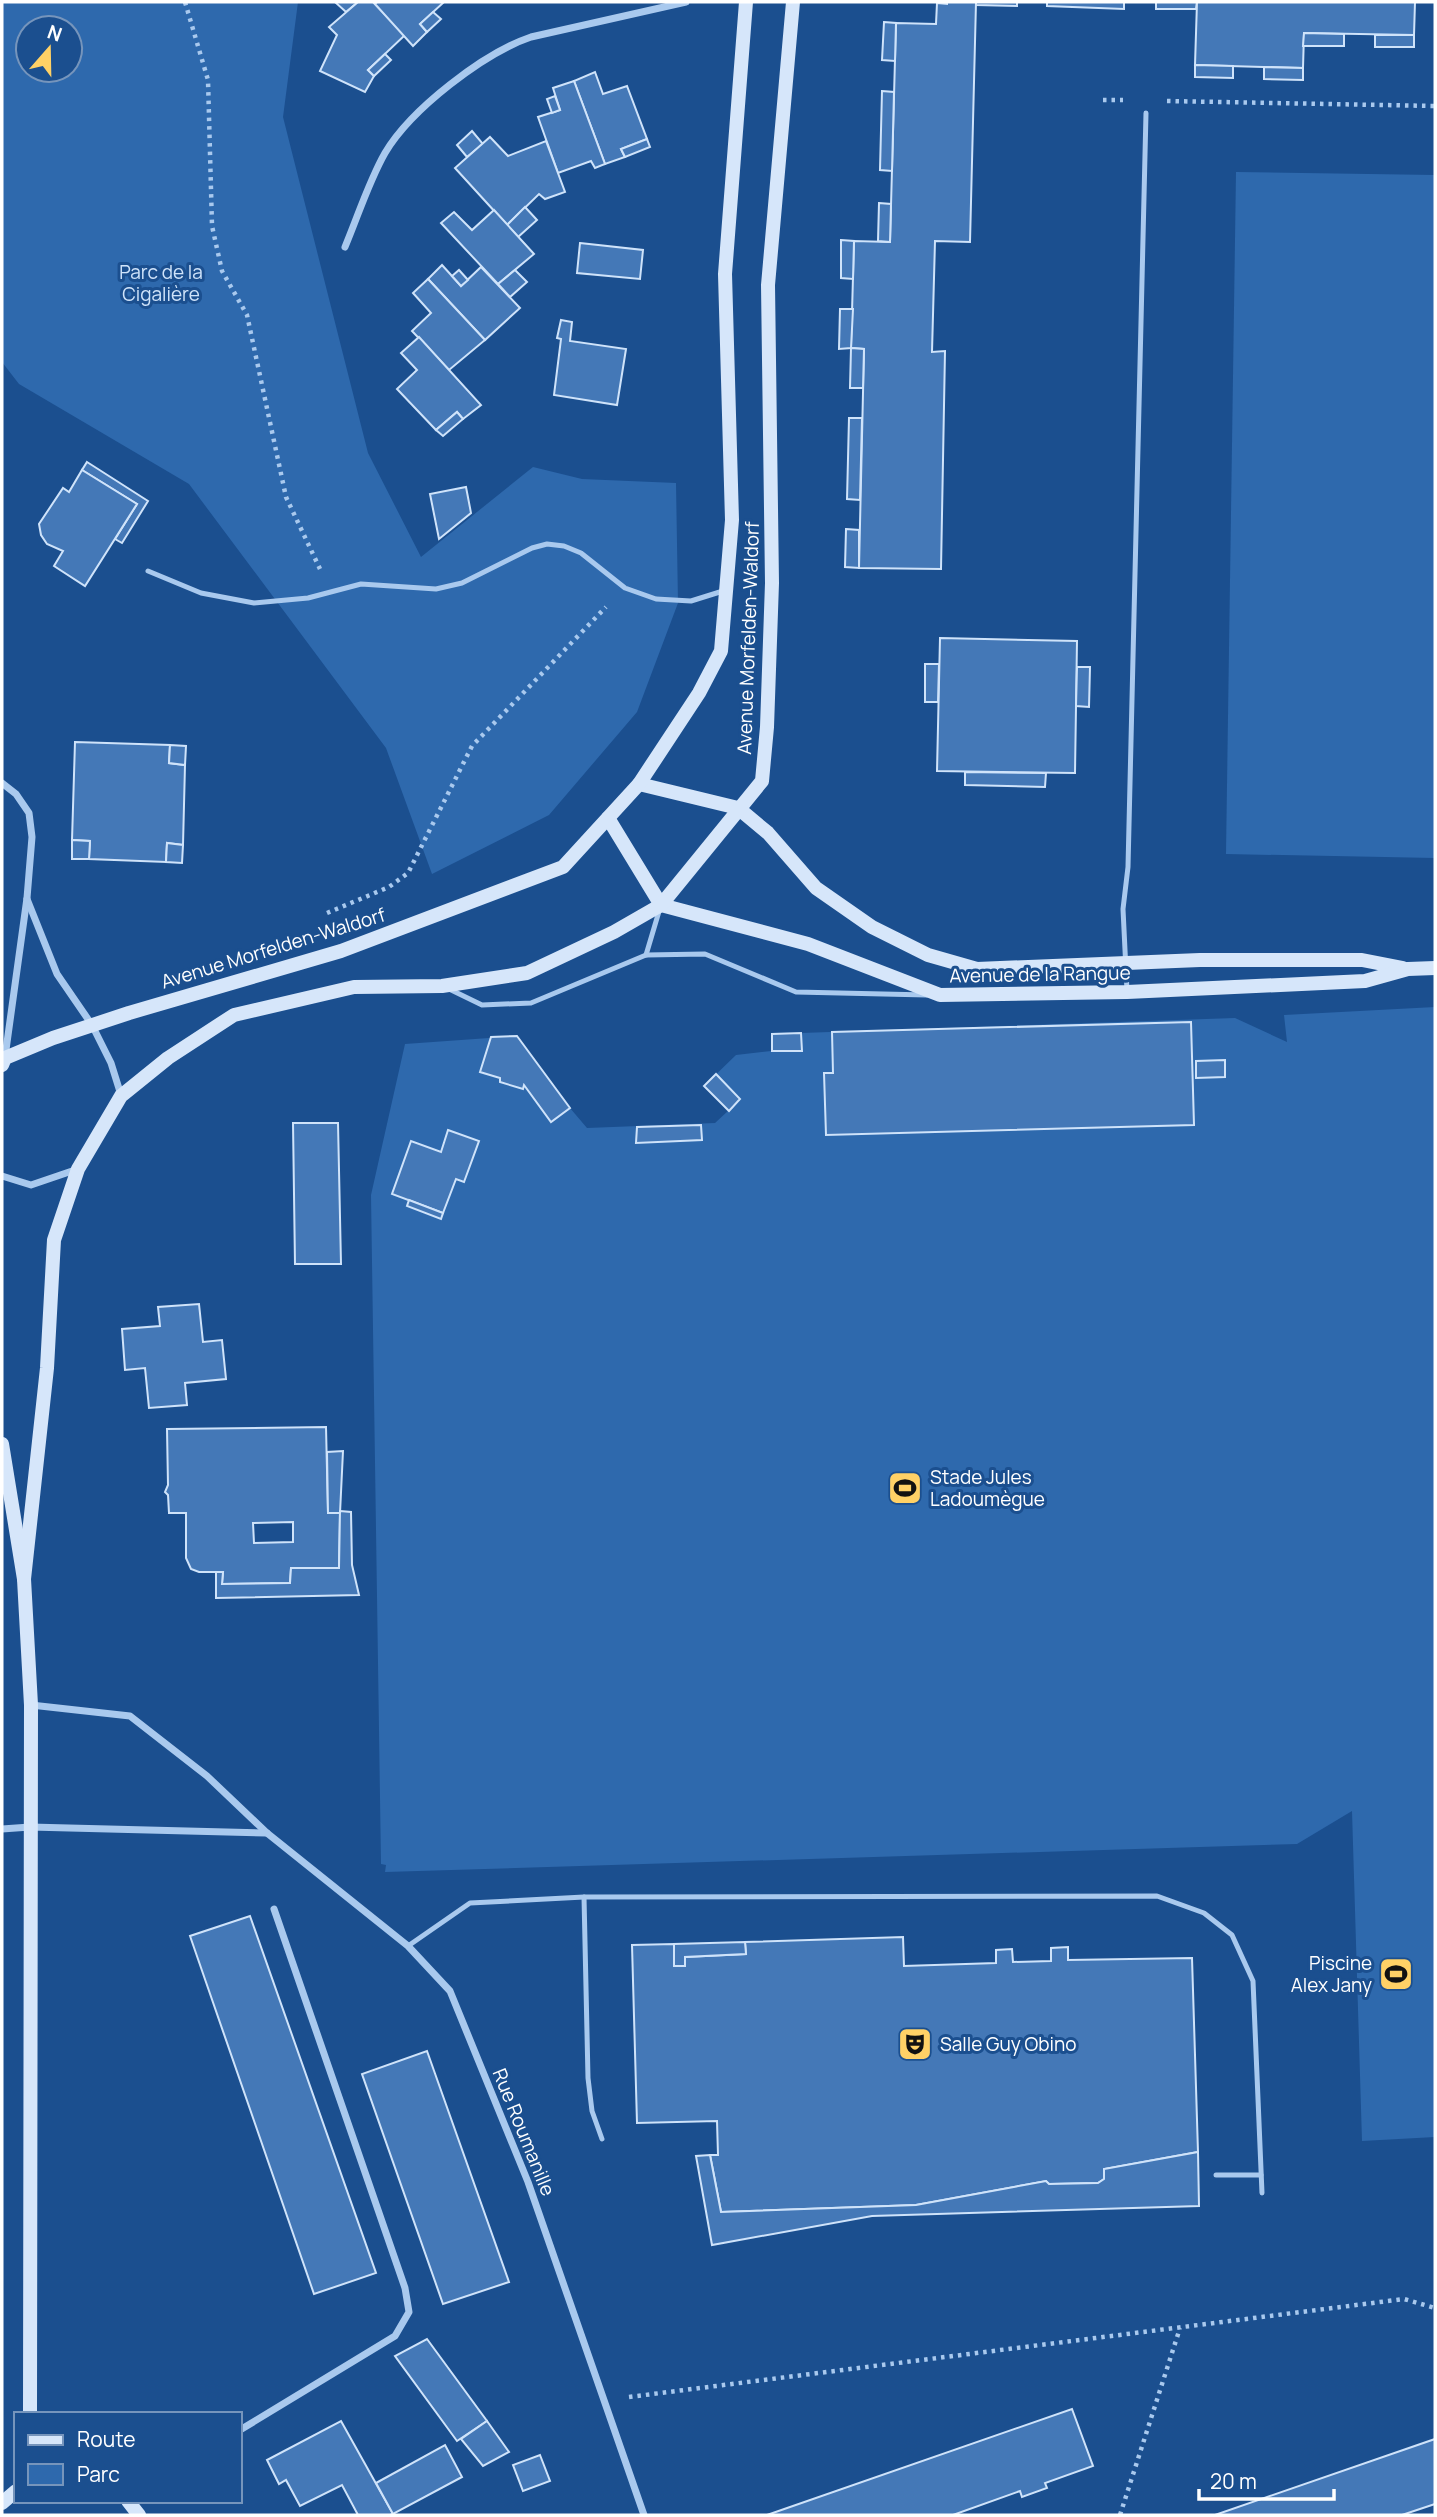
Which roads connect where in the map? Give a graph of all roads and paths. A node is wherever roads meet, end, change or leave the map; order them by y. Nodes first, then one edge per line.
1 (185, 2) edge
2 (686, 2) edge
3 (746, 2) edge
4 (793, 2) edge
5 (1103, 100) dead end
6 (1131, 100) dead end
7 (1159, 101) dead end
8 (1435, 106) edge
9 (1146, 113) dead end
10 (345, 247) dead end
11 (148, 571) dead end
12 (625, 588) junction
13 (726, 590) junction
14 (330, 592) junction
15 (2, 783) edge
16 (639, 784) junction
17 (738, 808) junction
18 (608, 818) junction
19 (27, 898) junction
20 (661, 905) junction
21 (327, 913) dead end
22 (646, 955) junction
23 (1126, 963) junction
24 (1435, 968) edge
25 (1408, 970) junction
26 (442, 986) junction
27 (1127, 992) junction
28 (940, 995) junction
29 (92, 1025) junction
30 (3, 1061) edge
31 (121, 1096) junction
32 (78, 1169) junction
33 (2, 1176) edge
34 (2, 1444) edge
35 (24, 1578) junction
36 (31, 1705) junction
37 (30, 1827) junction
38 (2, 1829) edge
39 (267, 1833) junction
40 (584, 1897) junction
41 (274, 1909) dead end
42 (408, 1946) junction
43 (602, 2139) dead end
44 (1216, 2175) dead end
45 (1261, 2175) junction
46 (1262, 2193) dead end
47 (1435, 2308) edge
48 (1180, 2328) junction
49 (604, 2401) junction
50 (30, 2412) edge
51 (242, 2429) edge
52 (644, 2515) edge
53 (1120, 2515) edge

1 - 14 path
2 - 10 street
3 - 13 main road, Avenue Morfelden-Waldorf
4 - 17 main road, Avenue Morfelden-Waldorf
5 - 6 path
7 - 8 path
9 - 23 lane
11 - 14 lane
12 - 13 lane
12 - 14 lane
12 - 21 path
13 - 16 main road, Avenue Morfelden-Waldorf
15 - 19 street
16 - 17 main road, Avenue de la Rangue
16 - 18 main road, Avenue Morfelden-Waldorf
17 - 20 main road, Avenue Morfelden-Waldorf
17 - 23 main road, Avenue de la Rangue
18 - 20 main road
18 - 29 main road, Avenue Morfelden-Waldorf
19 - 29 street
19 - 30 street
20 - 22 lane
20 - 26 main road, Avenue Morfelden-Waldorf
20 - 28 main road, Avenue de la Rangue
22 - 26 lane
22 - 28 lane
23 - 25 main road, Avenue de la Rangue
23 - 27 lane
24 - 25 main road, Avenue de la Rangue
25 - 27 main road, Avenue de la Rangue
26 - 31 main road, Avenue Morfelden-Waldorf
27 - 28 main road, Avenue de la Rangue
29 - 30 main road, Avenue Morfelden-Waldorf
29 - 31 street
31 - 32 main road, Avenue Morfelden-Waldorf
32 - 33 street
32 - 35 main road, Avenue Morfelden-Waldorf
34 - 35 main road
35 - 36 main road
36 - 37 main road
36 - 39 street, Rue Roumanille
37 - 38 street
37 - 39 street
37 - 50 main road
39 - 42 street, Rue Roumanille
40 - 42 lane
40 - 43 lane
40 - 45 lane
41 - 51 street
42 - 49 street, Rue Roumanille
44 - 45 lane
45 - 46 lane
47 - 48 path
48 - 49 path
48 - 53 path
49 - 52 street, Rue Roumanille

